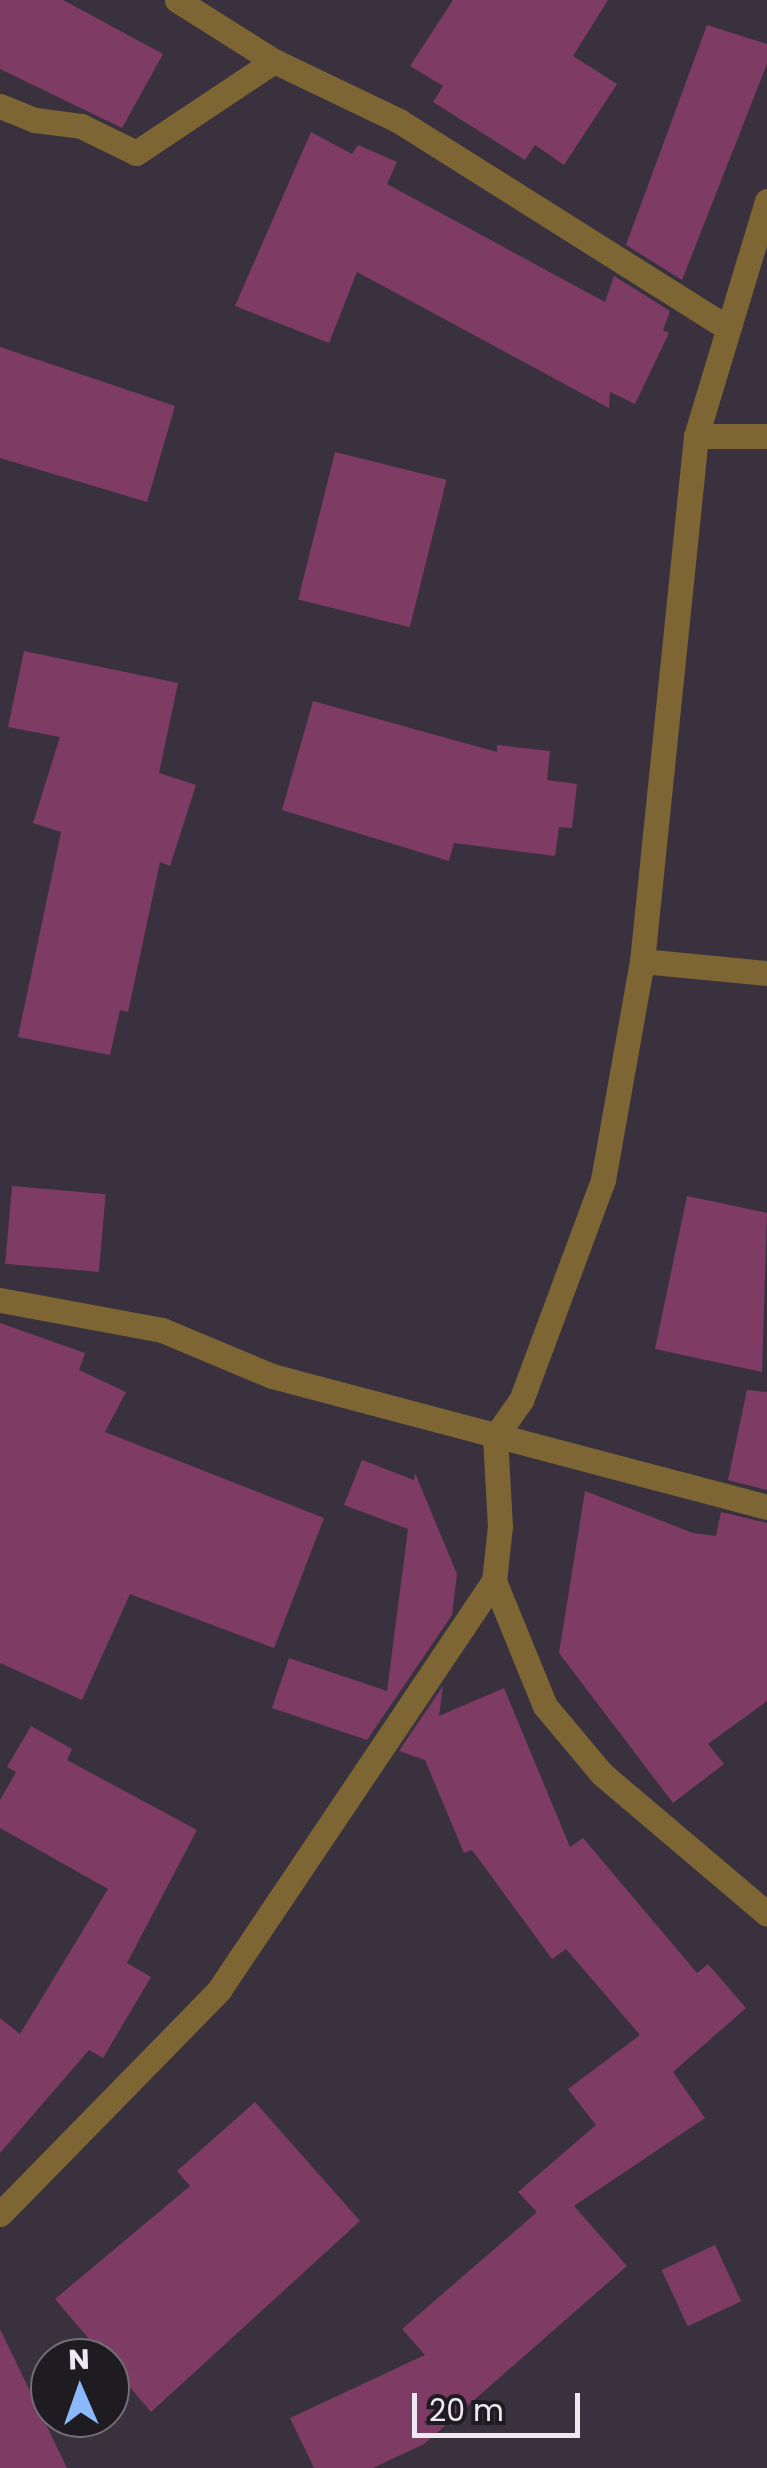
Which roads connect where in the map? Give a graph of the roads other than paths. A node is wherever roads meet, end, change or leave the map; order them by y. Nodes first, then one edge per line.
1 (177, 0) edge
2 (274, 61) junction
3 (0, 106) edge
4 (767, 200) edge
5 (724, 326) junction
6 (696, 436) junction
7 (767, 436) edge
8 (642, 961) junction
9 (767, 973) edge
10 (0, 1300) edge
11 (495, 1436) junction
12 (767, 1507) edge
13 (494, 1581) junction
14 (767, 1914) edge
15 (0, 2214) edge

1 - 2 street
2 - 3 street
2 - 5 street
4 - 5 street
5 - 6 street
6 - 7 street
6 - 8 street
8 - 9 street
8 - 11 street
10 - 11 street
11 - 12 street
11 - 13 street
13 - 14 street
13 - 15 street

